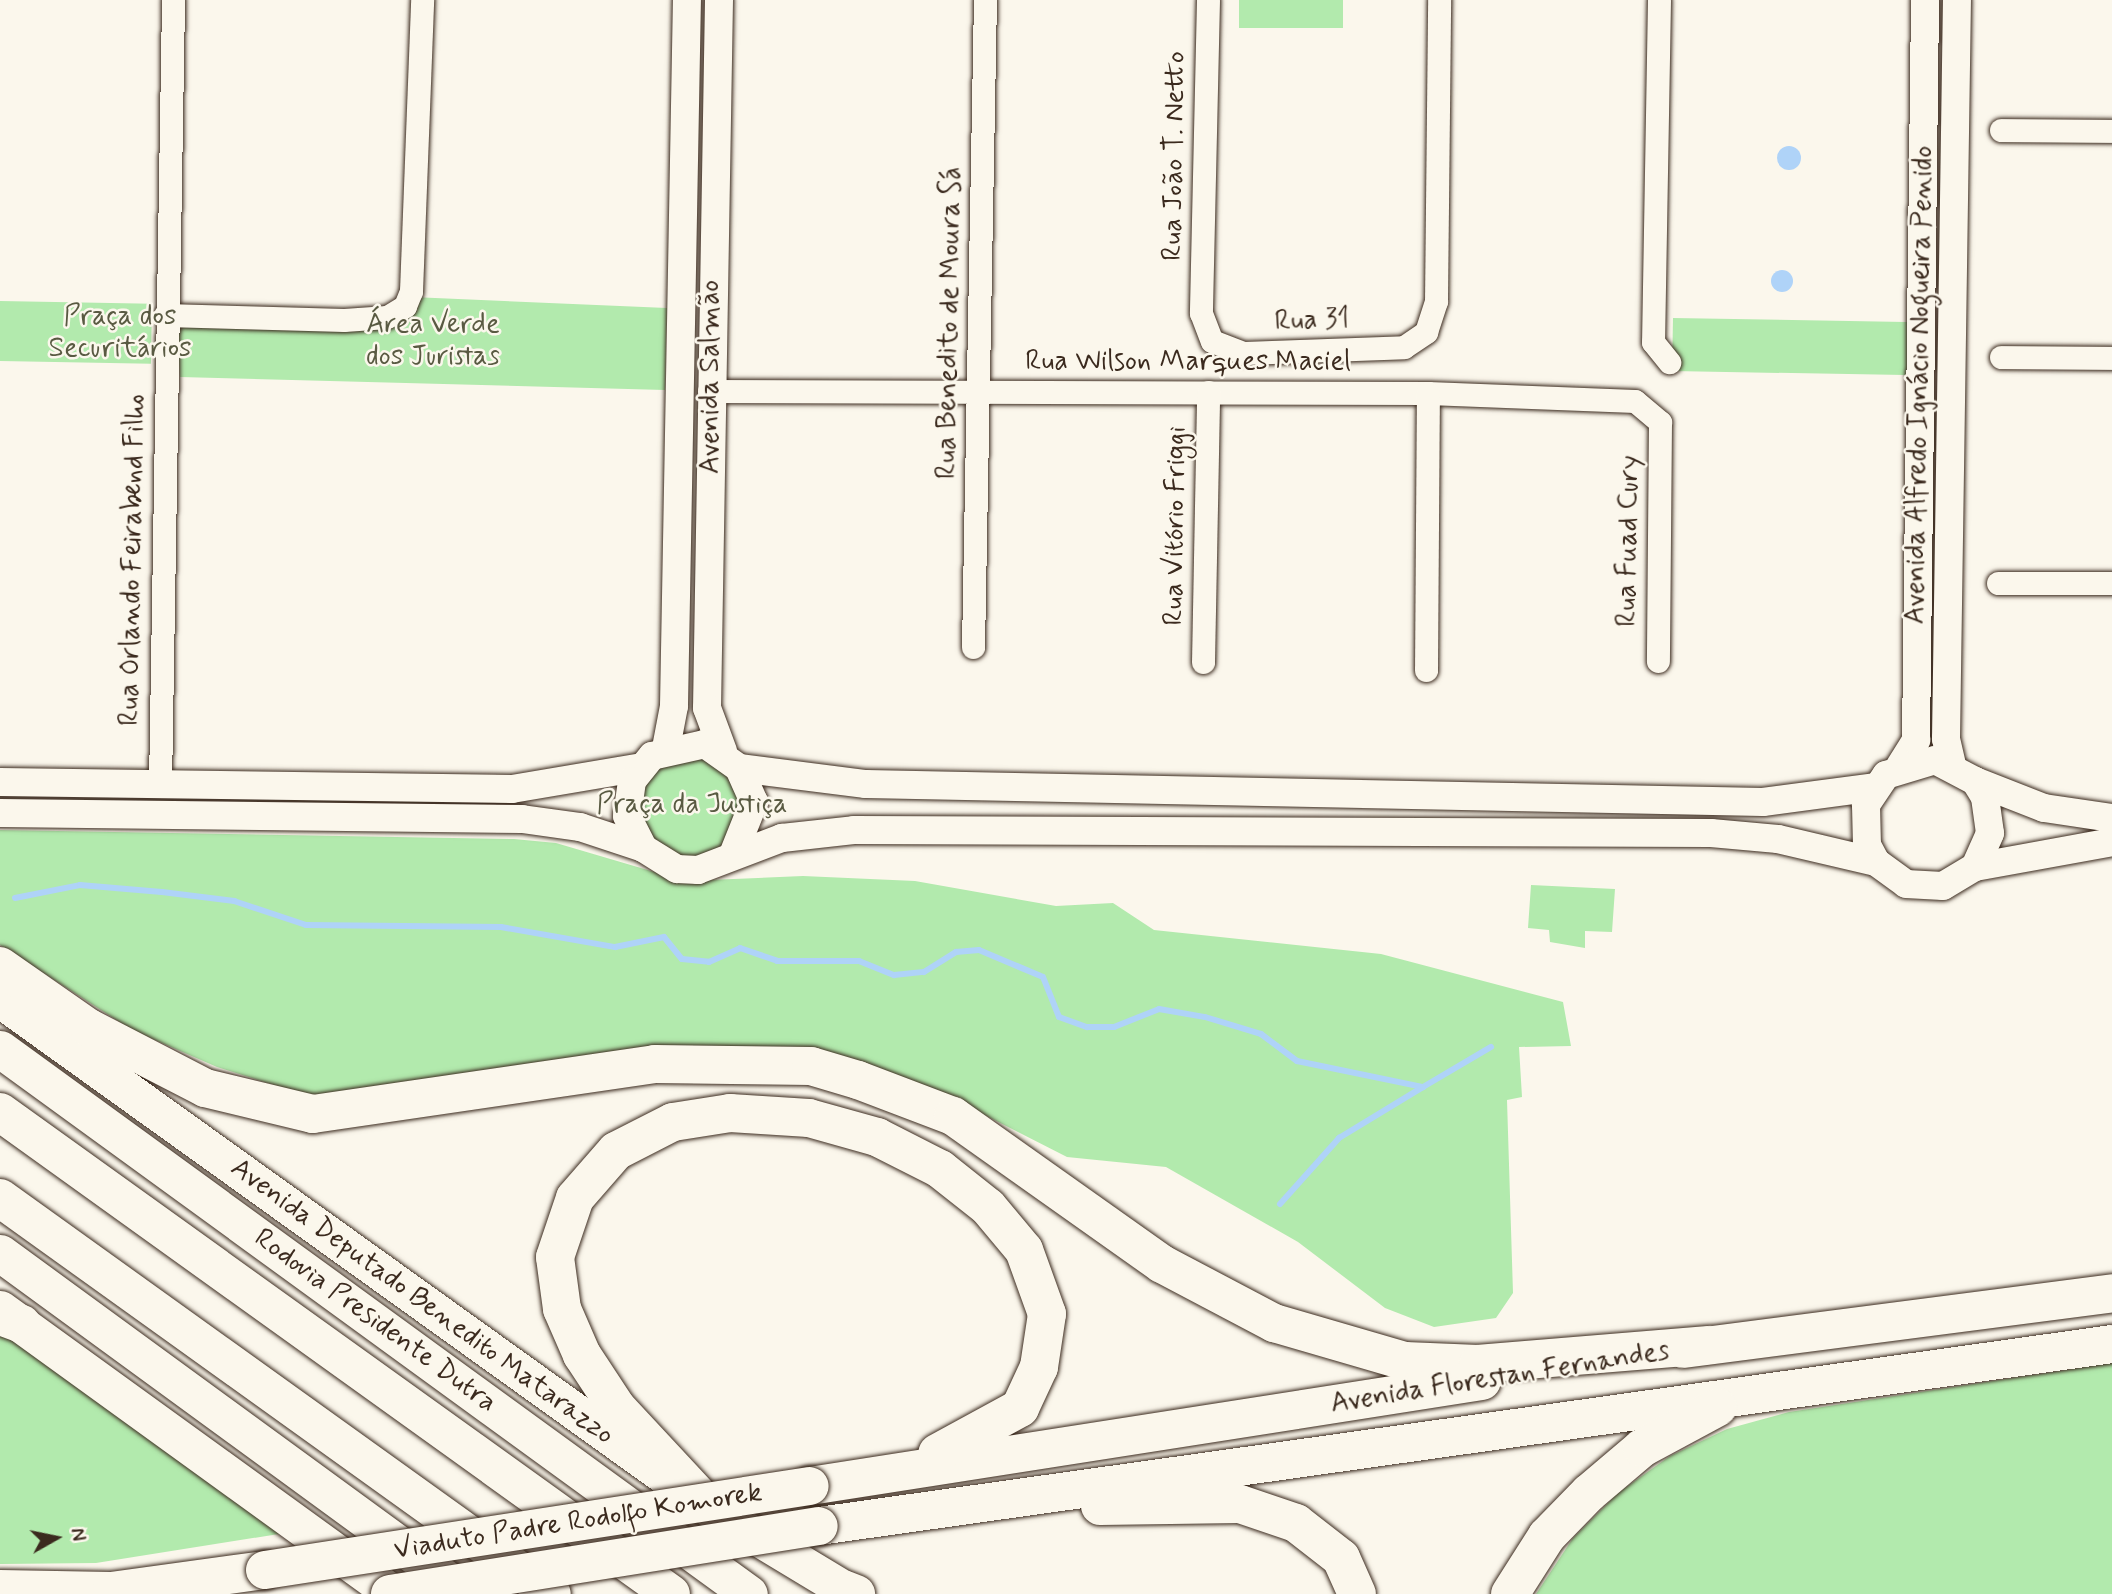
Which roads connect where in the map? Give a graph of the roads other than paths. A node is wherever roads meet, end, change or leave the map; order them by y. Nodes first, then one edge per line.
1 (173, 0) edge
2 (422, 0) edge
3 (687, 0) edge
4 (719, 0) edge
5 (985, 0) edge
6 (1208, 0) edge
7 (1439, 0) edge
8 (1659, 0) edge
9 (1925, 0) edge
10 (1956, 0) edge
11 (1923, 47) junction
12 (1955, 50) junction
13 (2001, 130) dead end
14 (2112, 131) edge
15 (681, 309) junction
16 (1201, 313) joint
17 (165, 315) junction
18 (710, 326) junction
19 (2001, 358) dead end
20 (2112, 358) edge
21 (1670, 362) dead end
22 (981, 390) junction
23 (709, 391) junction
24 (1208, 392) junction
25 (1428, 393) junction
26 (1660, 422) joint
27 (1998, 583) dead end
28 (2112, 583) edge
29 (973, 647) dead end
30 (1658, 661) dead end
31 (1203, 662) dead end
32 (1426, 670) dead end
33 (666, 748) junction
34 (731, 760) junction
35 (1952, 765) junction
36 (1900, 766) junction
37 (642, 768) junction
38 (1975, 781) junction
39 (0, 782) edge
40 (160, 786) junction
41 (1875, 787) junction
42 (0, 813) edge
43 (2112, 818) edge
44 (2112, 842) edge
45 (642, 848) junction
46 (734, 852) junction
47 (1876, 862) junction
48 (1975, 867) junction
49 (0, 966) edge
50 (0, 999) edge
51 (0, 1049) edge
52 (0, 1112) edge
53 (0, 1198) edge
54 (0, 1252) edge
55 (2112, 1293) edge
56 (7, 1316) edge
57 (2112, 1344) edge
58 (1708, 1345) junction
59 (1757, 1392) junction
60 (890, 1473) junction
61 (711, 1509) junction
62 (902, 1513) junction
63 (0, 1588) edge
64 (99, 1592) edge
65 (851, 1593) edge
66 (391, 1594) edge
67 (467, 1594) edge
68 (552, 1594) edge
69 (671, 1594) edge
70 (749, 1594) edge
71 (1357, 1594) edge
72 (1510, 1594) edge

1 - 17 street, Rua Orlando Feirabend Filho
2 - 17 street
3 - 15 street, Avenida Salmão
4 - 18 street, Avenida Salmão
5 - 22 street, Rua Benedito de Moura Sá
6 - 16 street, Rua João T. Netto
7 - 16 street, Rua 31
8 - 21 street
9 - 10 street
9 - 11 street, Avenida Alfredo Ignácio Nogueira Penido
10 - 12 street, Avenida Alfredo Ignácio Nogueira Penido
11 - 12 street
11 - 36 street, Avenida Alfredo Ignácio Nogueira Penido
12 - 35 street, Avenida Alfredo Ignácio Nogueira Penido
13 - 14 street
15 - 18 street
15 - 33 street, Avenida Salmão
17 - 40 street, Rua Orlando Feirabend Filho
18 - 23 street, Avenida Salmão
19 - 20 street
22 - 23 street, Rua Wilson Marques Maciel
22 - 24 street, Rua Wilson Marques Maciel
22 - 29 street, Rua Benedito de Moura Sá
23 - 34 street, Avenida Salmão
24 - 25 street, Rua Wilson Marques Maciel
24 - 31 street, Rua Vitório Friggi
25 - 26 street, Rua Wilson Marques Maciel
25 - 32 street
26 - 30 street, Rua Fuad Cury
27 - 28 street
33 - 34 street
33 - 37 street
34 - 41 street
34 - 46 street
35 - 36 street
35 - 38 street
36 - 41 street
37 - 40 street
37 - 45 street
38 - 43 street
38 - 48 street
39 - 40 street
41 - 47 street
42 - 45 street
44 - 48 street
45 - 46 street
46 - 47 street
47 - 48 street
49 - 58 highway
50 - 61 main road, Avenida Deputado Benedito Matarazzo
51 - 70 main road, Rodovia Presidente Dutra
52 - 69 highway, Rodovia Presidente Dutra
53 - 68 highway
54 - 67 main road
55 - 58 highway, Avenida Florestan Fernandes
56 - 66 main road
57 - 59 highway, Avenida Florestan Fernandes
58 - 60 highway, Avenida Florestan Fernandes
59 - 62 highway, Avenida Florestan Fernandes
59 - 72 highway
60 - 61 highway
60 - 64 highway, Viaduto Padre Rodolfo Komorek, bridge
61 - 65 main road, Avenida Deputado Benedito Matarazzo
62 - 66 highway, Viaduto Padre Rodolfo Komorek, bridge
62 - 71 highway
63 - 64 highway, Viaduto Padre Rodolfo Komorek

